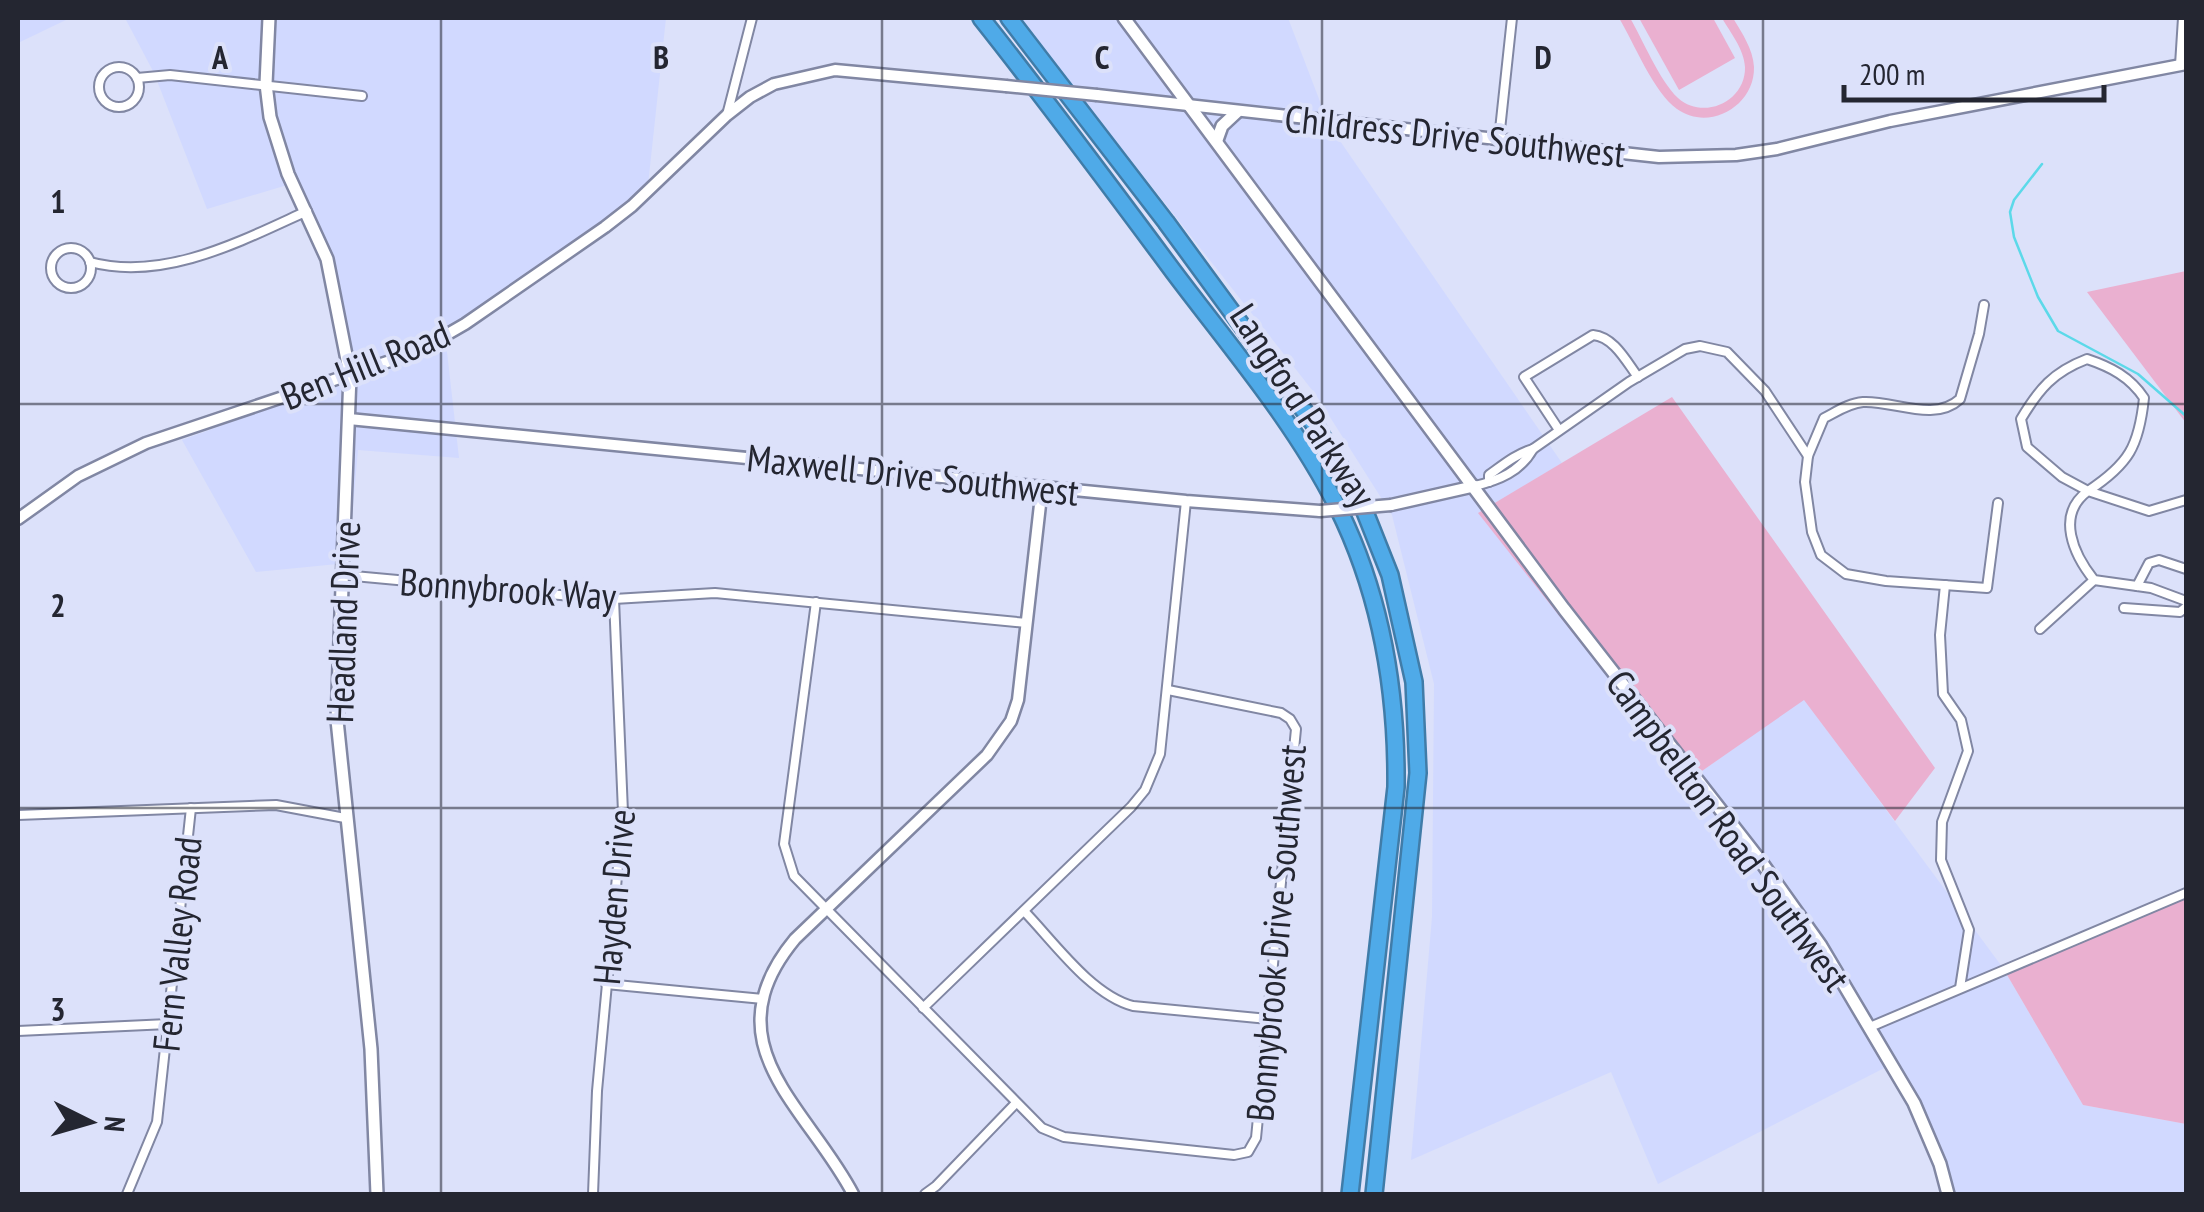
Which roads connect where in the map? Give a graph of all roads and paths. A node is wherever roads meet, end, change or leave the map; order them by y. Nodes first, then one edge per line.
1 (269, 18) edge
2 (752, 18) edge
3 (980, 18) edge
4 (1009, 18) edge
5 (1124, 18) edge
6 (1512, 18) edge
7 (2183, 18) edge
8 (2184, 65) edge
9 (136, 78) junction
10 (266, 84) junction
11 (362, 96) dead end
12 (1193, 107) junction
13 (1238, 112) junction
14 (727, 115) junction
15 (1500, 139) junction
16 (1217, 140) junction
17 (307, 211) junction
18 (90, 262) junction
19 (1984, 305) dead end
20 (350, 375) junction
21 (1638, 377) junction
22 (350, 419) junction
23 (1559, 430) junction
24 (1808, 456) junction
25 (1475, 486) junction
26 (1042, 487) junction
27 (2088, 492) junction
28 (2186, 500) edge
29 (1186, 502) junction
30 (1998, 502) dead end
31 (18, 519) edge
32 (2186, 569) edge
33 (343, 575) junction
34 (2094, 580) junction
35 (1946, 586) junction
36 (2138, 586) junction
37 (614, 599) junction
38 (816, 602) junction
39 (2186, 604) edge
40 (2124, 608) dead end
41 (1027, 623) junction
42 (2040, 628) dead end
43 (1168, 690) junction
44 (191, 808) junction
45 (18, 815) edge
46 (345, 818) junction
47 (2186, 893) edge
48 (826, 910) junction
49 (1024, 910) junction
50 (606, 984) junction
51 (1960, 988) junction
52 (763, 999) junction
53 (922, 1008) junction
54 (1268, 1019) junction
55 (168, 1024) junction
56 (1870, 1028) junction
57 (18, 1030) edge
58 (1016, 1103) junction
59 (127, 1194) edge
60 (377, 1194) edge
61 (593, 1194) edge
62 (853, 1194) edge
63 (925, 1194) edge
64 (1350, 1194) edge
65 (1374, 1194) edge
66 (1948, 1194) edge

1 - 10 main road, Headland Drive
2 - 14 street
3 - 64 highway, Langford Parkway
4 - 65 highway, Langford Parkway
5 - 12 main road, Campbellton Road Southwest
6 - 15 street
7 - 8 street
8 - 15 street, Childress Drive Southwest
9 - 9 street
9 - 10 street
10 - 11 street
10 - 17 main road, Headland Drive
12 - 13 street, Childress Drive Southwest
12 - 14 street, Childress Drive Southwest, bridge
12 - 16 main road, Campbellton Road Southwest
13 - 15 street, Childress Drive Southwest
13 - 16 main road
14 - 20 street, Ben Hill Road
16 - 25 main road, Campbellton Road Southwest
17 - 18 street
17 - 20 main road, Headland Drive
18 - 18 street
19 - 24 street
20 - 22 main road, Headland Drive
20 - 31 street, Ben Hill Road
21 - 23 street
21 - 23 street
21 - 24 street
22 - 26 street, Maxwell Drive Southwest
22 - 33 main road, Headland Drive
23 - 25 street
24 - 35 street
25 - 29 street, Maxwell Drive Southwest, bridge
25 - 56 main road, Campbellton Road Southwest
26 - 29 street, Maxwell Drive Southwest
26 - 41 street
27 - 27 street
27 - 28 street
27 - 34 street
29 - 43 street
30 - 35 street
32 - 36 street
33 - 37 street, Bonnybrook Way
33 - 46 main road, Headland Drive
34 - 36 street
34 - 42 street
35 - 51 street
36 - 39 street
37 - 38 street, Bonnybrook Way
37 - 50 street, Hayden Drive
38 - 41 street, Bonnybrook Way
38 - 48 street, Bonnybrook Drive Southwest
39 - 40 street
41 - 48 street
43 - 49 street
43 - 54 street, Bonnybrook Drive Southwest
44 - 45 street
44 - 46 street
44 - 55 street, Fern Valley Road
46 - 60 main road, Headland Drive
47 - 51 street
48 - 52 street
48 - 53 street, Bonnybrook Drive Southwest
49 - 53 street
49 - 54 street
50 - 52 street
50 - 61 street, Hayden Drive
51 - 56 street
52 - 62 street
53 - 58 street, Bonnybrook Drive Southwest
54 - 58 street, Bonnybrook Drive Southwest
55 - 57 street
55 - 59 street, Fern Valley Road
56 - 66 main road, Campbellton Road Southwest
58 - 63 street

